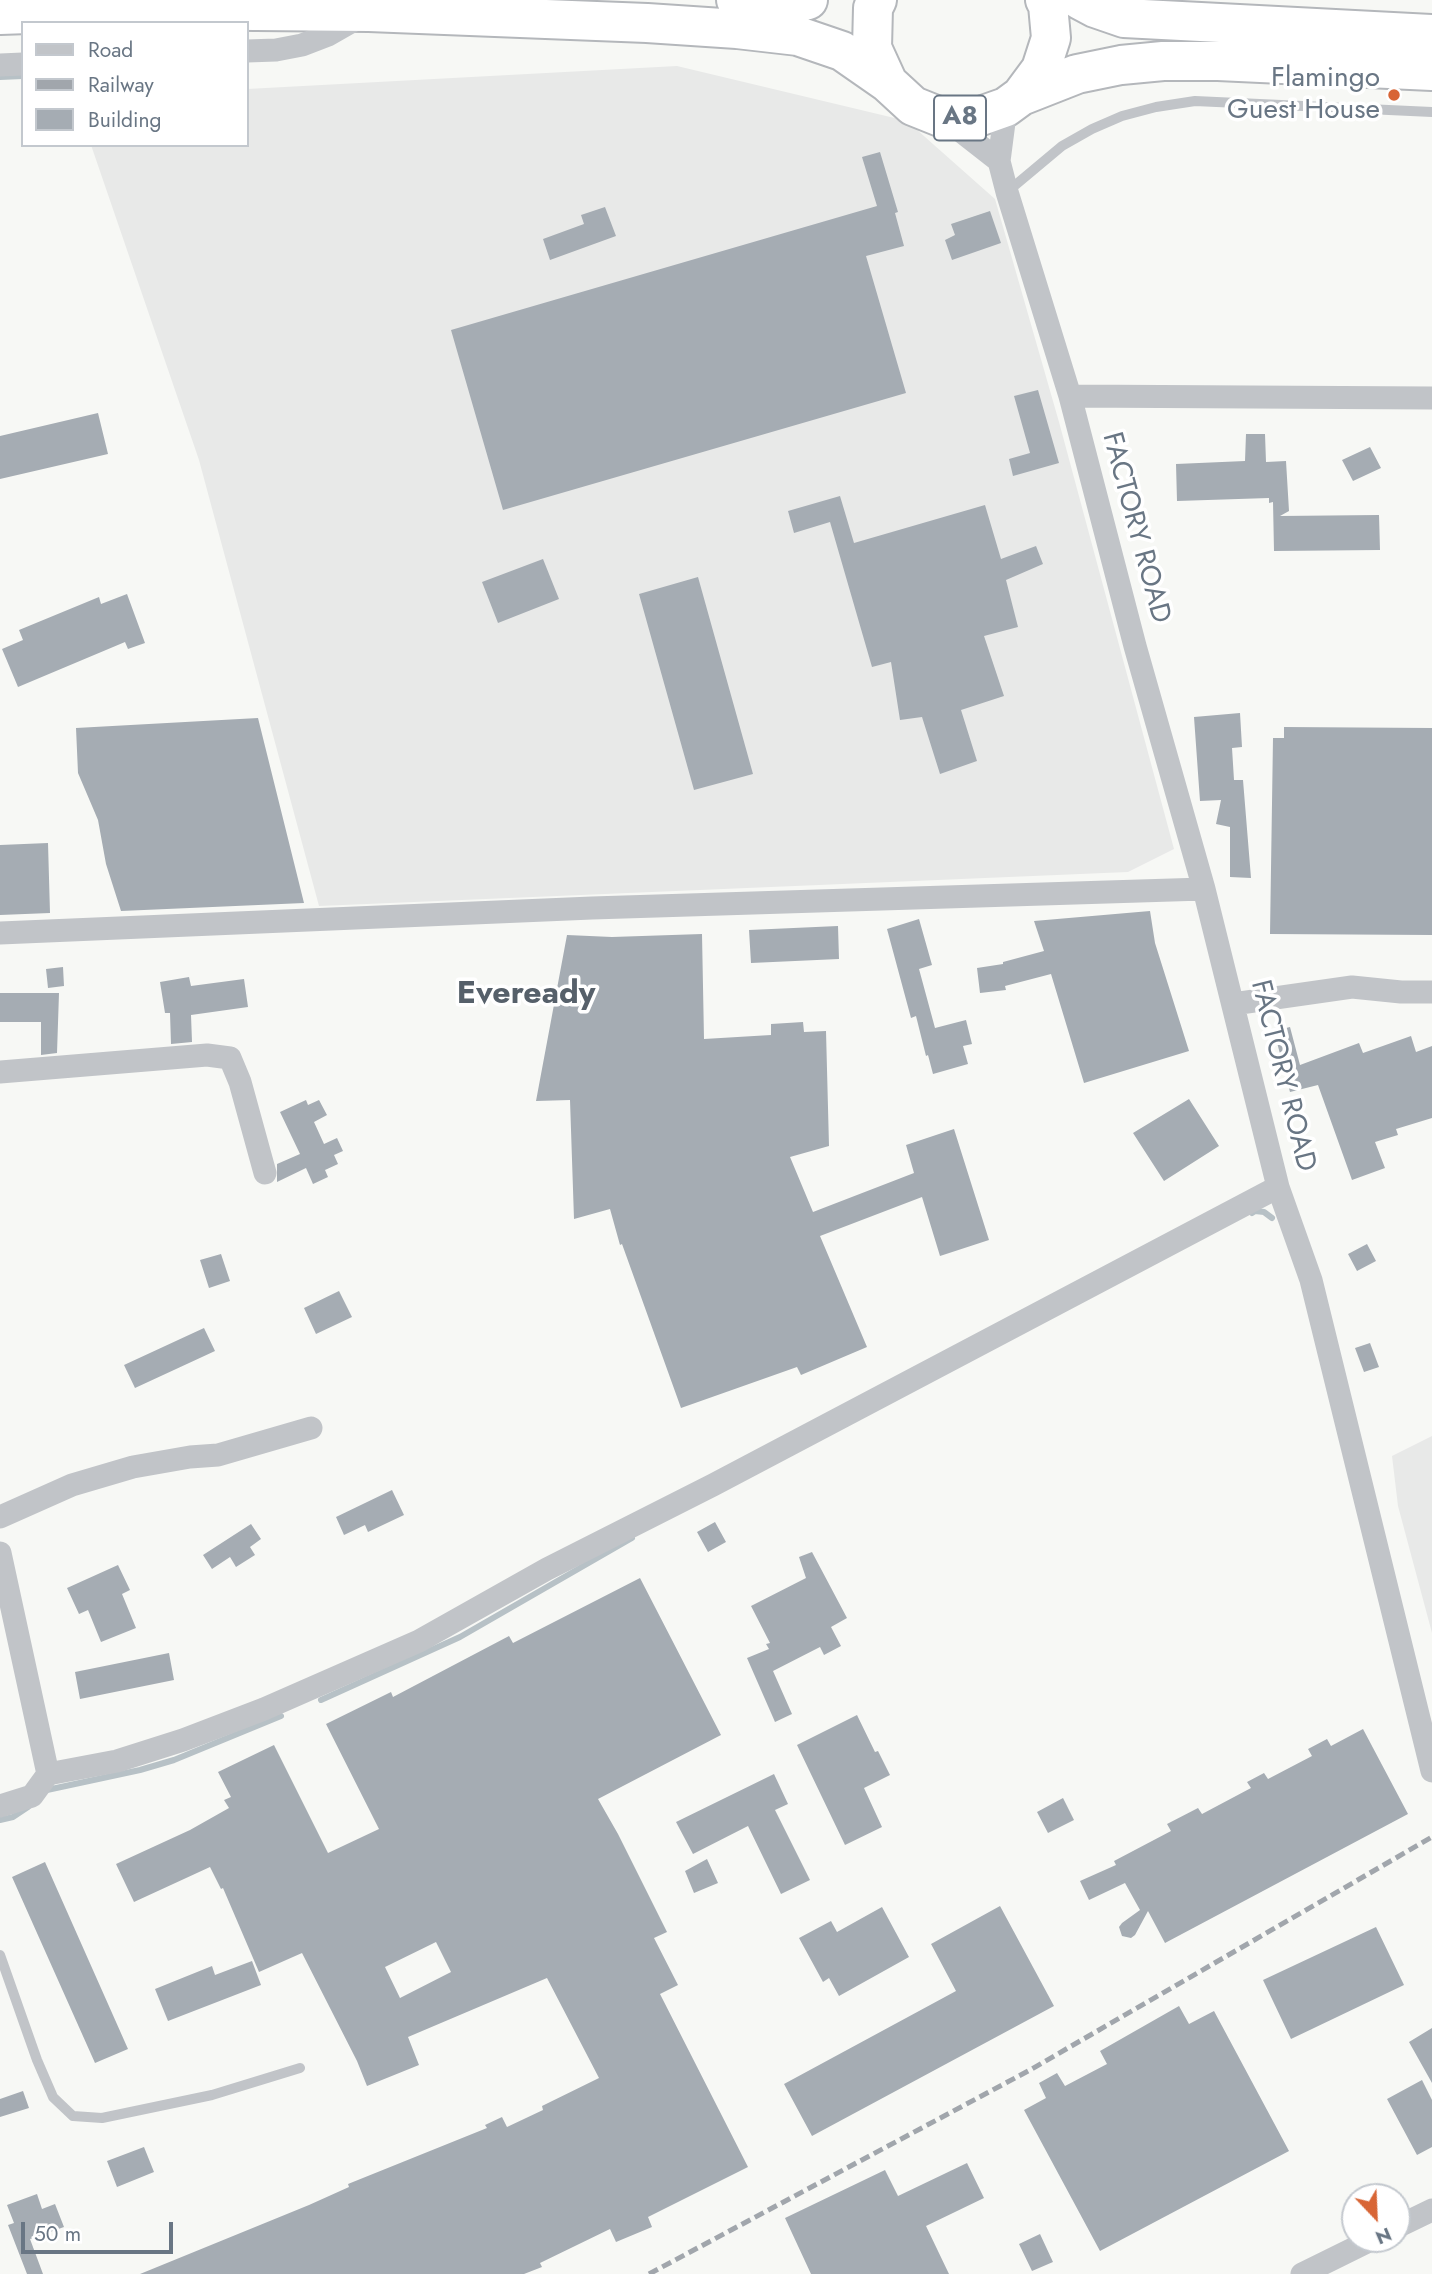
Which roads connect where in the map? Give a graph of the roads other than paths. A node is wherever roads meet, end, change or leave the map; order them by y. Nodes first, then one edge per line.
1 (736, 0) edge
2 (808, 0) edge
3 (877, 0) edge
4 (1045, 0) edge
5 (1080, 0) edge
6 (369, 12) junction
7 (0, 15) edge
8 (1432, 34) edge
9 (248, 51) edge
10 (21, 64) edge
11 (0, 65) edge
12 (1432, 71) edge
13 (888, 83) junction
14 (1014, 101) junction
15 (1432, 112) edge
16 (943, 118) junction
17 (999, 161) junction
18 (1007, 192) junction
19 (1070, 396) junction
20 (1432, 398) edge
21 (1204, 889) junction
22 (0, 933) edge
23 (1432, 992) edge
24 (1233, 1004) junction
25 (0, 1072) edge
26 (265, 1173) dead end
27 (1278, 1187) junction
28 (311, 1428) dead end
29 (0, 1517) edge
30 (0, 1553) edge
31 (1432, 1771) edge
32 (48, 1774) junction
33 (0, 1806) edge
34 (0, 1955) edge
35 (300, 2068) dead end
36 (1432, 2210) edge
37 (1411, 2220) edge
38 (1344, 2253) edge
39 (1301, 2274) edge

1 - 2 highway
3 - 13 highway, A8
4 - 14 highway, A8
5 - 8 highway
6 - 7 highway, A8
6 - 9 street
6 - 13 highway, A8
10 - 11 street
12 - 14 highway, A8
13 - 16 highway, A8
14 - 16 highway, A8
14 - 17 street
15 - 18 lane
16 - 17 street
17 - 18 street, FACTORY ROAD
18 - 19 street, FACTORY ROAD
19 - 20 street
19 - 21 street, FACTORY ROAD
21 - 22 street
21 - 24 street, FACTORY ROAD
23 - 24 street
24 - 27 street, FACTORY ROAD
25 - 26 street
27 - 31 street, FACTORY ROAD
27 - 32 street
28 - 29 street
30 - 32 street
32 - 33 street
34 - 35 lane
36 - 37 street
38 - 39 street

